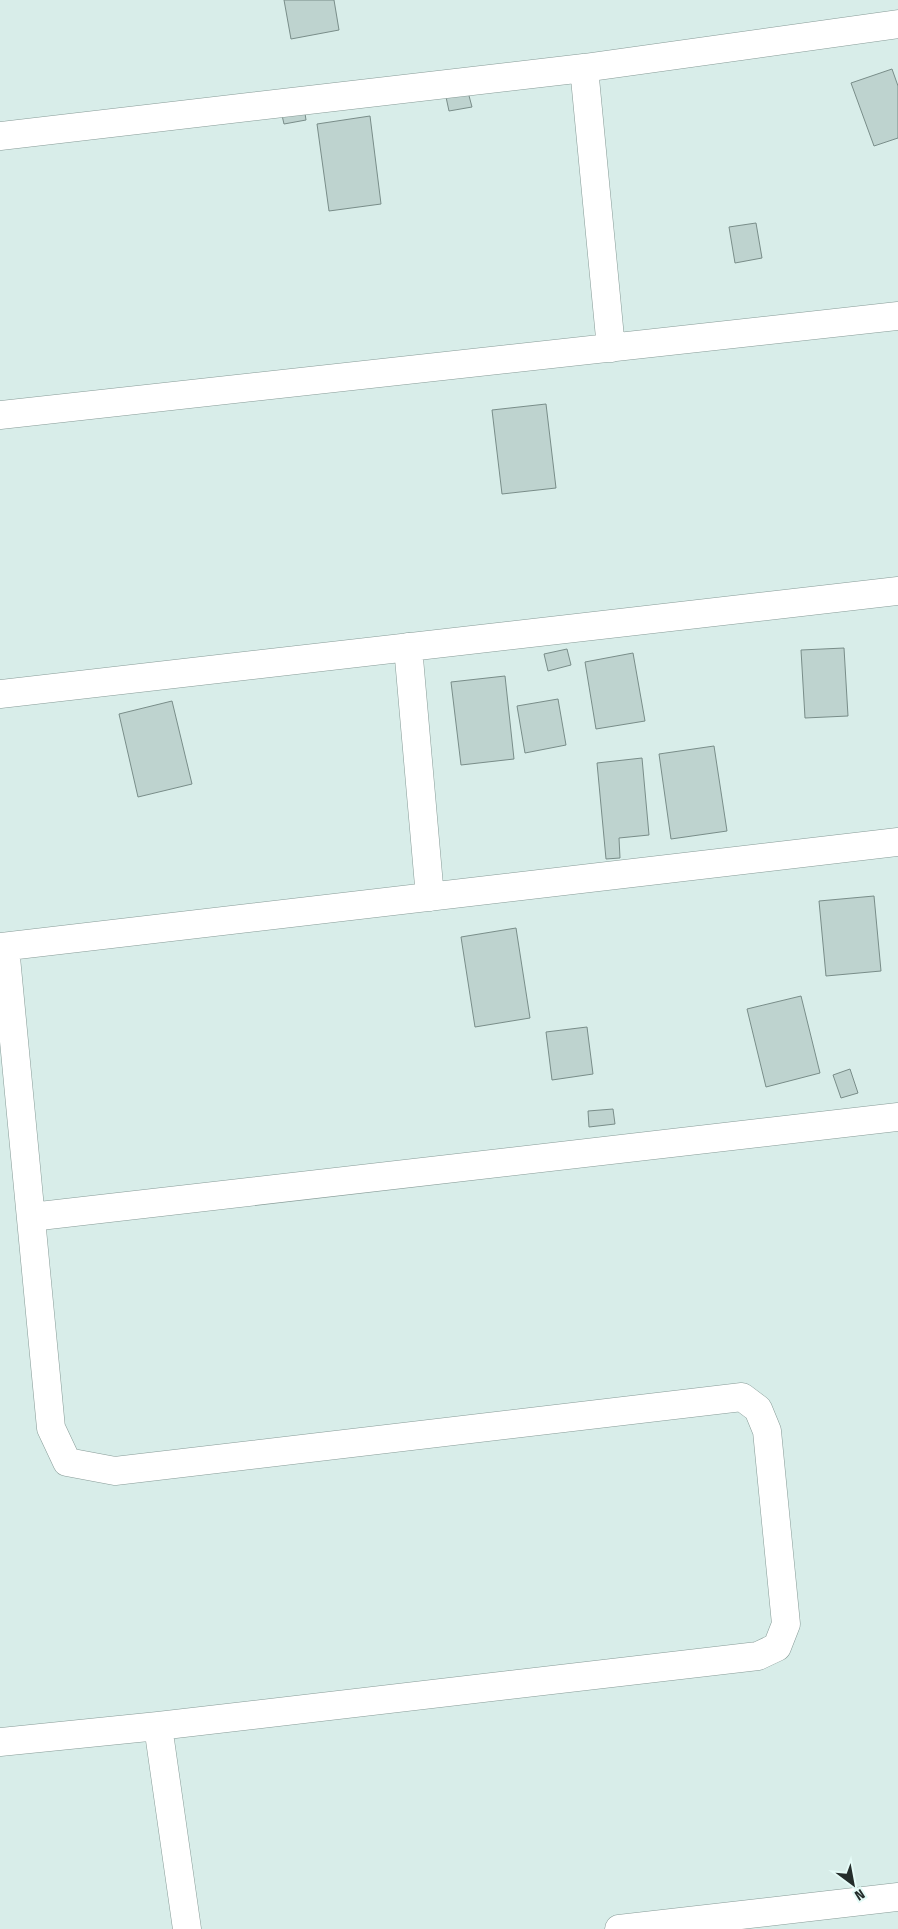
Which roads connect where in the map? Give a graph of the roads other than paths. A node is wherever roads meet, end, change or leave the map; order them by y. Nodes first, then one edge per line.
1 (898, 24) edge
2 (584, 68) junction
3 (0, 136) edge
4 (898, 316) edge
5 (611, 348) junction
6 (0, 415) edge
7 (898, 591) edge
8 (408, 647) junction
9 (0, 694) edge
10 (898, 842) edge
11 (430, 897) junction
12 (2, 947) edge
13 (898, 1117) edge
14 (31, 1217) junction
15 (158, 1726) junction
16 (0, 1742) edge
17 (898, 1897) edge
18 (187, 1929) edge
19 (619, 1929) edge

1 - 2 street
2 - 3 street
2 - 5 street
4 - 5 street
5 - 6 street
7 - 8 street
8 - 9 street
8 - 11 street
10 - 11 street
11 - 12 street
12 - 14 street
13 - 14 street
14 - 15 street
15 - 16 street
15 - 18 street
17 - 19 street

